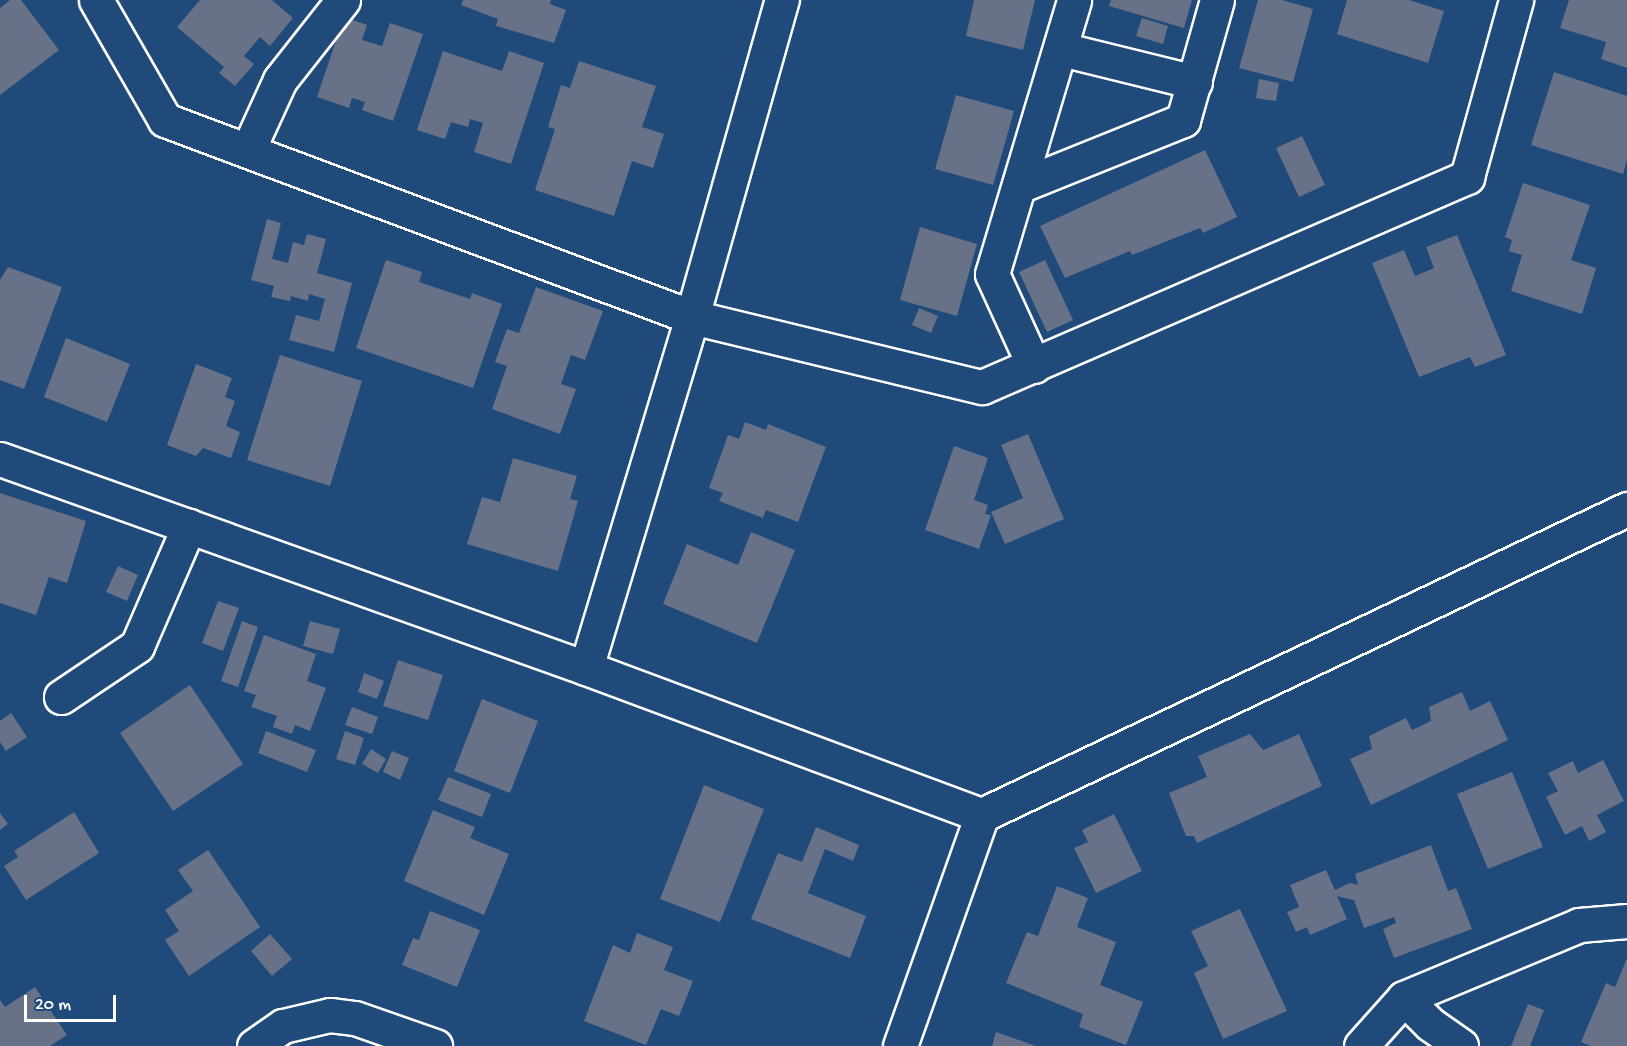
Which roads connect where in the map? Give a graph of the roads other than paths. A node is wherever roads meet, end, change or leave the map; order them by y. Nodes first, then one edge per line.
1 (96, 0) edge
2 (342, 0) edge
3 (782, 0) edge
4 (1074, 0) edge
5 (1217, 0) edge
6 (1516, 0) edge
7 (1061, 49) junction
8 (1195, 82) junction
9 (248, 150) junction
10 (1019, 186) junction
11 (692, 317) junction
12 (1034, 366) junction
13 (0, 459) edge
14 (1627, 509) edge
15 (189, 526) junction
16 (586, 668) junction
17 (61, 697) dead end
18 (982, 815) junction
19 (1627, 921) edge
20 (1404, 998) junction
21 (254, 1046) edge
22 (435, 1046) edge
23 (900, 1046) edge
24 (1361, 1046) edge
25 (1461, 1046) edge

1 - 9 lane
2 - 9 lane
3 - 11 lane
4 - 7 lane
5 - 8 lane
6 - 12 lane
7 - 8 lane
7 - 10 lane
8 - 10 lane
9 - 11 lane
10 - 12 lane
11 - 12 lane
11 - 16 lane
13 - 15 lane
14 - 18 lane
15 - 16 lane
15 - 17 lane
16 - 18 lane
18 - 23 lane
19 - 20 lane
20 - 24 lane
20 - 25 lane
21 - 22 lane

